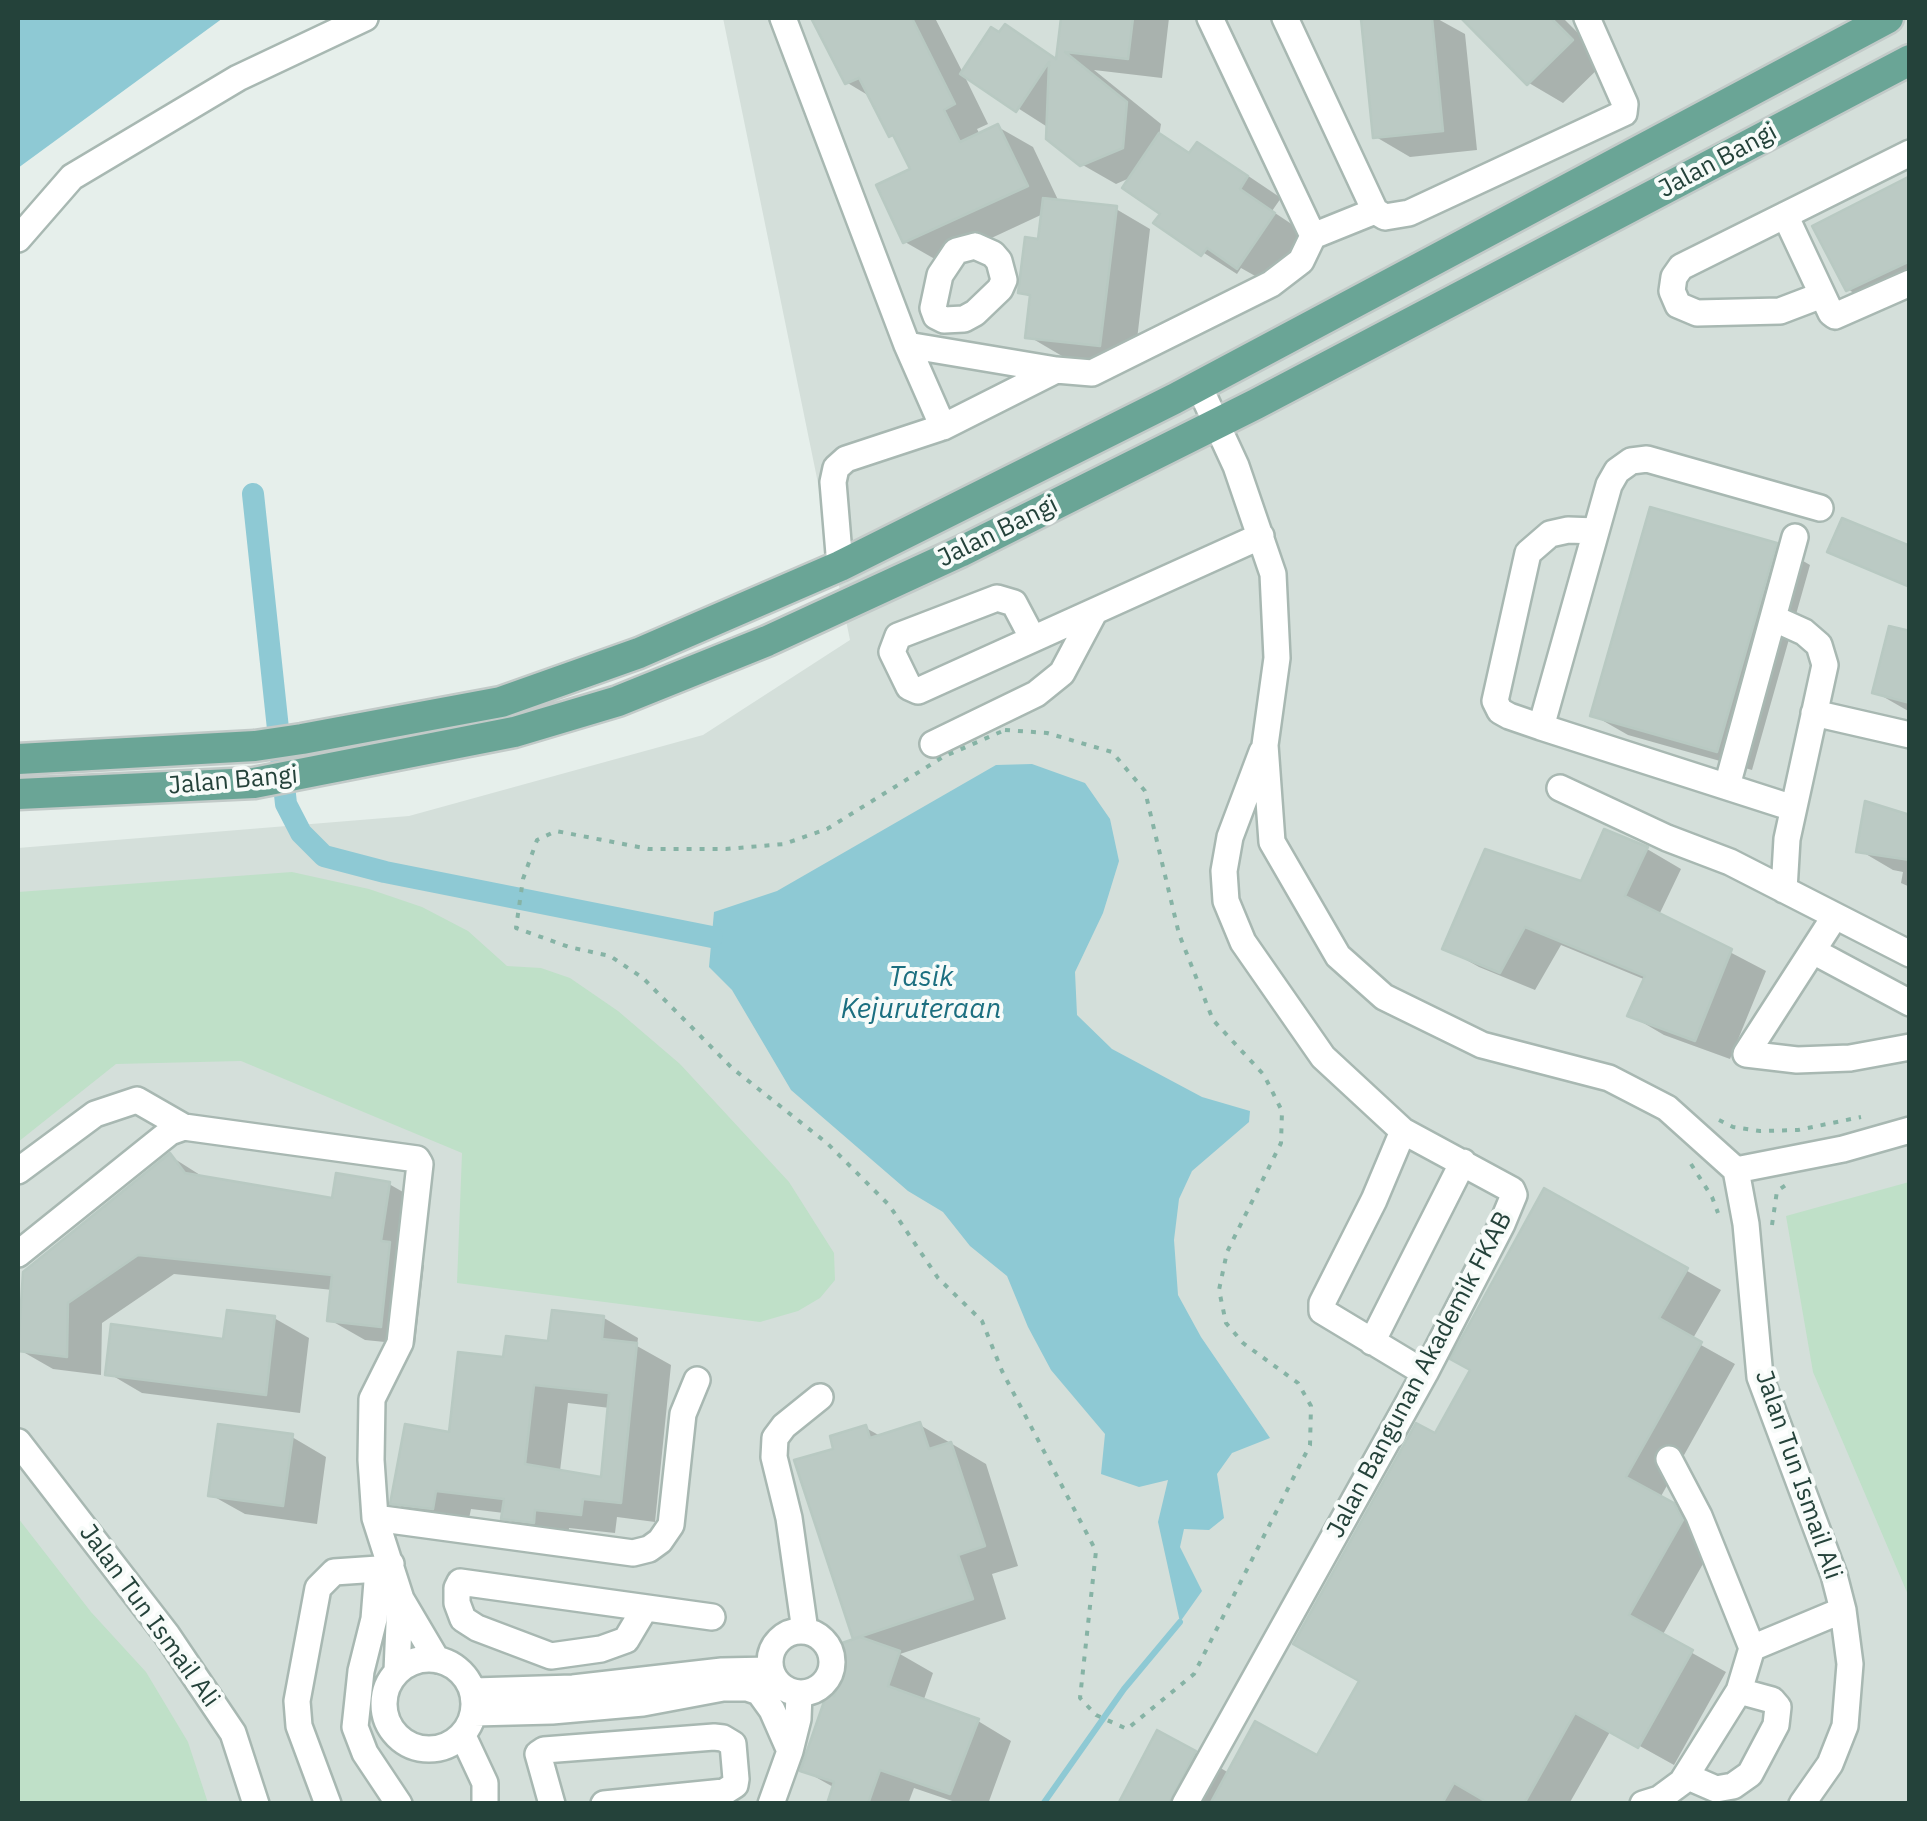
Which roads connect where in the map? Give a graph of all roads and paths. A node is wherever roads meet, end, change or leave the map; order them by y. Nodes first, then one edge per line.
1 (365, 18) edge
2 (784, 18) edge
3 (1210, 18) edge
4 (1285, 18) edge
5 (1587, 18) edge
6 (1888, 18) edge
7 (1910, 60) edge
8 (1910, 153) edge
9 (1375, 211) junction
10 (1786, 215) junction
11 (1313, 236) junction
12 (18, 239) edge
13 (1910, 283) edge
14 (1822, 295) junction
15 (936, 316) dead end
16 (907, 345) junction
17 (1056, 370) junction
18 (1199, 386) junction
19 (1216, 424) junction
20 (943, 426) junction
21 (1820, 508) dead end
22 (1596, 531) junction
23 (1261, 536) junction
24 (1795, 537) dead end
25 (840, 566) junction
26 (1095, 611) junction
27 (1773, 618) junction
28 (1033, 639) junction
29 (1814, 714) junction
30 (1541, 727) junction
31 (1910, 734) edge
32 (933, 744) dead end
33 (1264, 746) junction
34 (18, 759) edge
35 (1727, 786) junction
36 (1560, 788) dead end
37 (18, 794) edge
38 (1794, 808) junction
39 (1784, 890) junction
40 (1835, 916) junction
41 (1813, 951) junction
42 (1910, 954) edge
43 (1910, 1003) edge
44 (1910, 1047) edge
45 (184, 1127) junction
46 (1910, 1130) edge
47 (1403, 1131) junction
48 (1463, 1162) junction
49 (1736, 1170) junction
50 (18, 1171) edge
51 (1790, 1182) dead end
52 (1771, 1238) dead end
53 (18, 1254) edge
54 (1372, 1342) junction
55 (1426, 1373) junction
56 (697, 1380) dead end
57 (820, 1397) dead end
58 (18, 1442) edge
59 (1668, 1459) dead end
60 (375, 1518) junction
61 (384, 1567) junction
62 (400, 1599) junction
63 (644, 1608) junction
64 (1843, 1610) junction
65 (712, 1617) dead end
66 (806, 1631) junction
67 (1752, 1648) junction
68 (551, 1656) junction
69 (437, 1660) junction
70 (770, 1670) junction
71 (397, 1671) junction
72 (723, 1680) junction
73 (1738, 1691) junction
74 (641, 1692) junction
75 (799, 1694) junction
76 (551, 1700) junction
77 (1096, 1715) joint
78 (463, 1722) junction
79 (648, 1740) junction
80 (790, 1751) junction
81 (1686, 1776) junction
82 (485, 1793) edge
83 (256, 1804) edge
84 (328, 1804) edge
85 (400, 1804) edge
86 (552, 1804) edge
87 (604, 1804) edge
88 (772, 1804) edge
89 (1186, 1804) edge
90 (1642, 1804) edge
91 (1802, 1804) edge

1 - 12 street
2 - 16 street
3 - 11 street
4 - 9 street
5 - 9 street
6 - 18 main road, Jalan Bangi
7 - 19 main road, Jalan Bangi
8 - 10 street
9 - 11 street
10 - 14 street
10 - 14 street
11 - 17 street
13 - 14 street
15 - 16 street
16 - 17 street
16 - 20 street
17 - 20 street
18 - 19 street
18 - 25 main road, Jalan Bangi
19 - 23 street
19 - 37 main road, Jalan Bangi
20 - 25 street
21 - 22 street
22 - 30 street
22 - 30 street
23 - 26 street
23 - 33 street
24 - 27 street
25 - 34 main road, Jalan Bangi
26 - 28 street
26 - 32 street
27 - 29 street
27 - 35 street
28 - 28 street
29 - 31 street
29 - 38 street
30 - 35 street
33 - 47 street, Jalan Bangunan Akademik FKAB
33 - 49 street
35 - 38 street
36 - 39 street
38 - 39 street
39 - 40 street
40 - 41 street
40 - 42 street
41 - 43 street
41 - 44 street
45 - 50 street
45 - 53 street
45 - 60 street
46 - 49 street
47 - 48 street, Jalan Bangunan Akademik FKAB
47 - 54 street
48 - 54 street
48 - 55 street, Jalan Bangunan Akademik FKAB
49 - 64 street, Jalan Tun Ismail Ali
51 - 52 path
54 - 55 street
55 - 89 street, Jalan Bangunan Akademik FKAB
56 - 60 street
57 - 66 street
58 - 83 street, Jalan Tun Ismail Ali
59 - 67 street
60 - 61 street
61 - 62 street
61 - 84 street
61 - 85 street
62 - 69 street
62 - 71 street
63 - 65 street
63 - 68 street
63 - 68 street
64 - 67 street
64 - 91 street, Jalan Tun Ismail Ali
66 - 70 street
66 - 75 street
67 - 73 street
68 - 76 street
69 - 71 street
69 - 78 street
70 - 72 street
70 - 75 street
71 - 78 street
72 - 74 street
72 - 80 street
73 - 81 street
73 - 81 street
74 - 76 street
74 - 79 street
75 - 80 street
76 - 78 street
77 - 77 path
78 - 82 street
79 - 86 street
79 - 87 street
80 - 88 street
81 - 90 street

